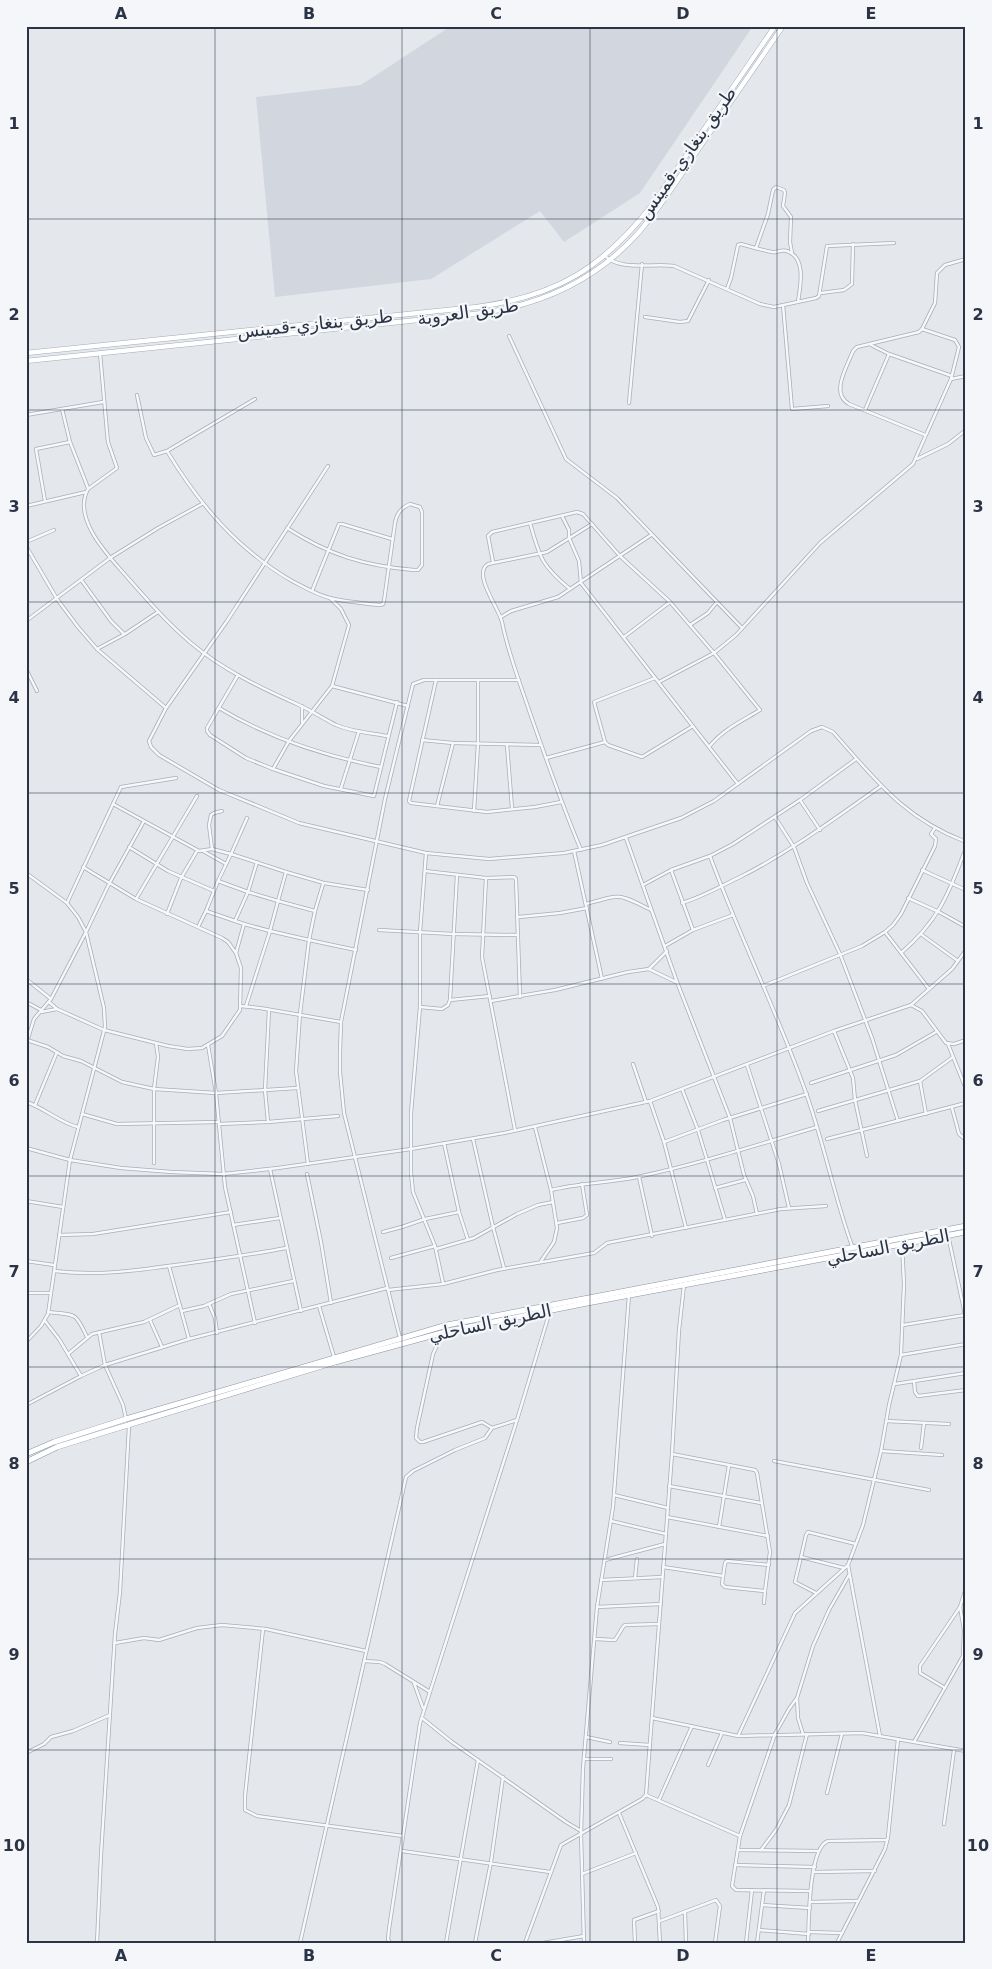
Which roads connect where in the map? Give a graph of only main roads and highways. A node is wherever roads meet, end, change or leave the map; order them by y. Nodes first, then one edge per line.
1 (775, 26) edge
2 (783, 26) edge
3 (26, 353) edge
4 (32, 353) junction
5 (33, 360) junction
6 (26, 361) edge
7 (966, 1226) edge
8 (966, 1232) edge
9 (879, 1246) junction
10 (551, 1307) junction
11 (26, 1454) edge
12 (26, 1462) edge

1 - 4 main road, طريق بنغازي-قمينس
2 - 5 main road, طريق العروبة
3 - 4 main road, طريق بنغازي-قمينس
4 - 5 main road
5 - 6 main road, طريق العروبة
7 - 9 highway, الطريق الساحلي
8 - 9 highway, الطريق الساحلي
9 - 10 highway, الطريق الساحلي
9 - 10 highway, الطريق الساحلي
10 - 11 highway, الطريق الساحلي
10 - 12 highway, الطريق الساحلي

